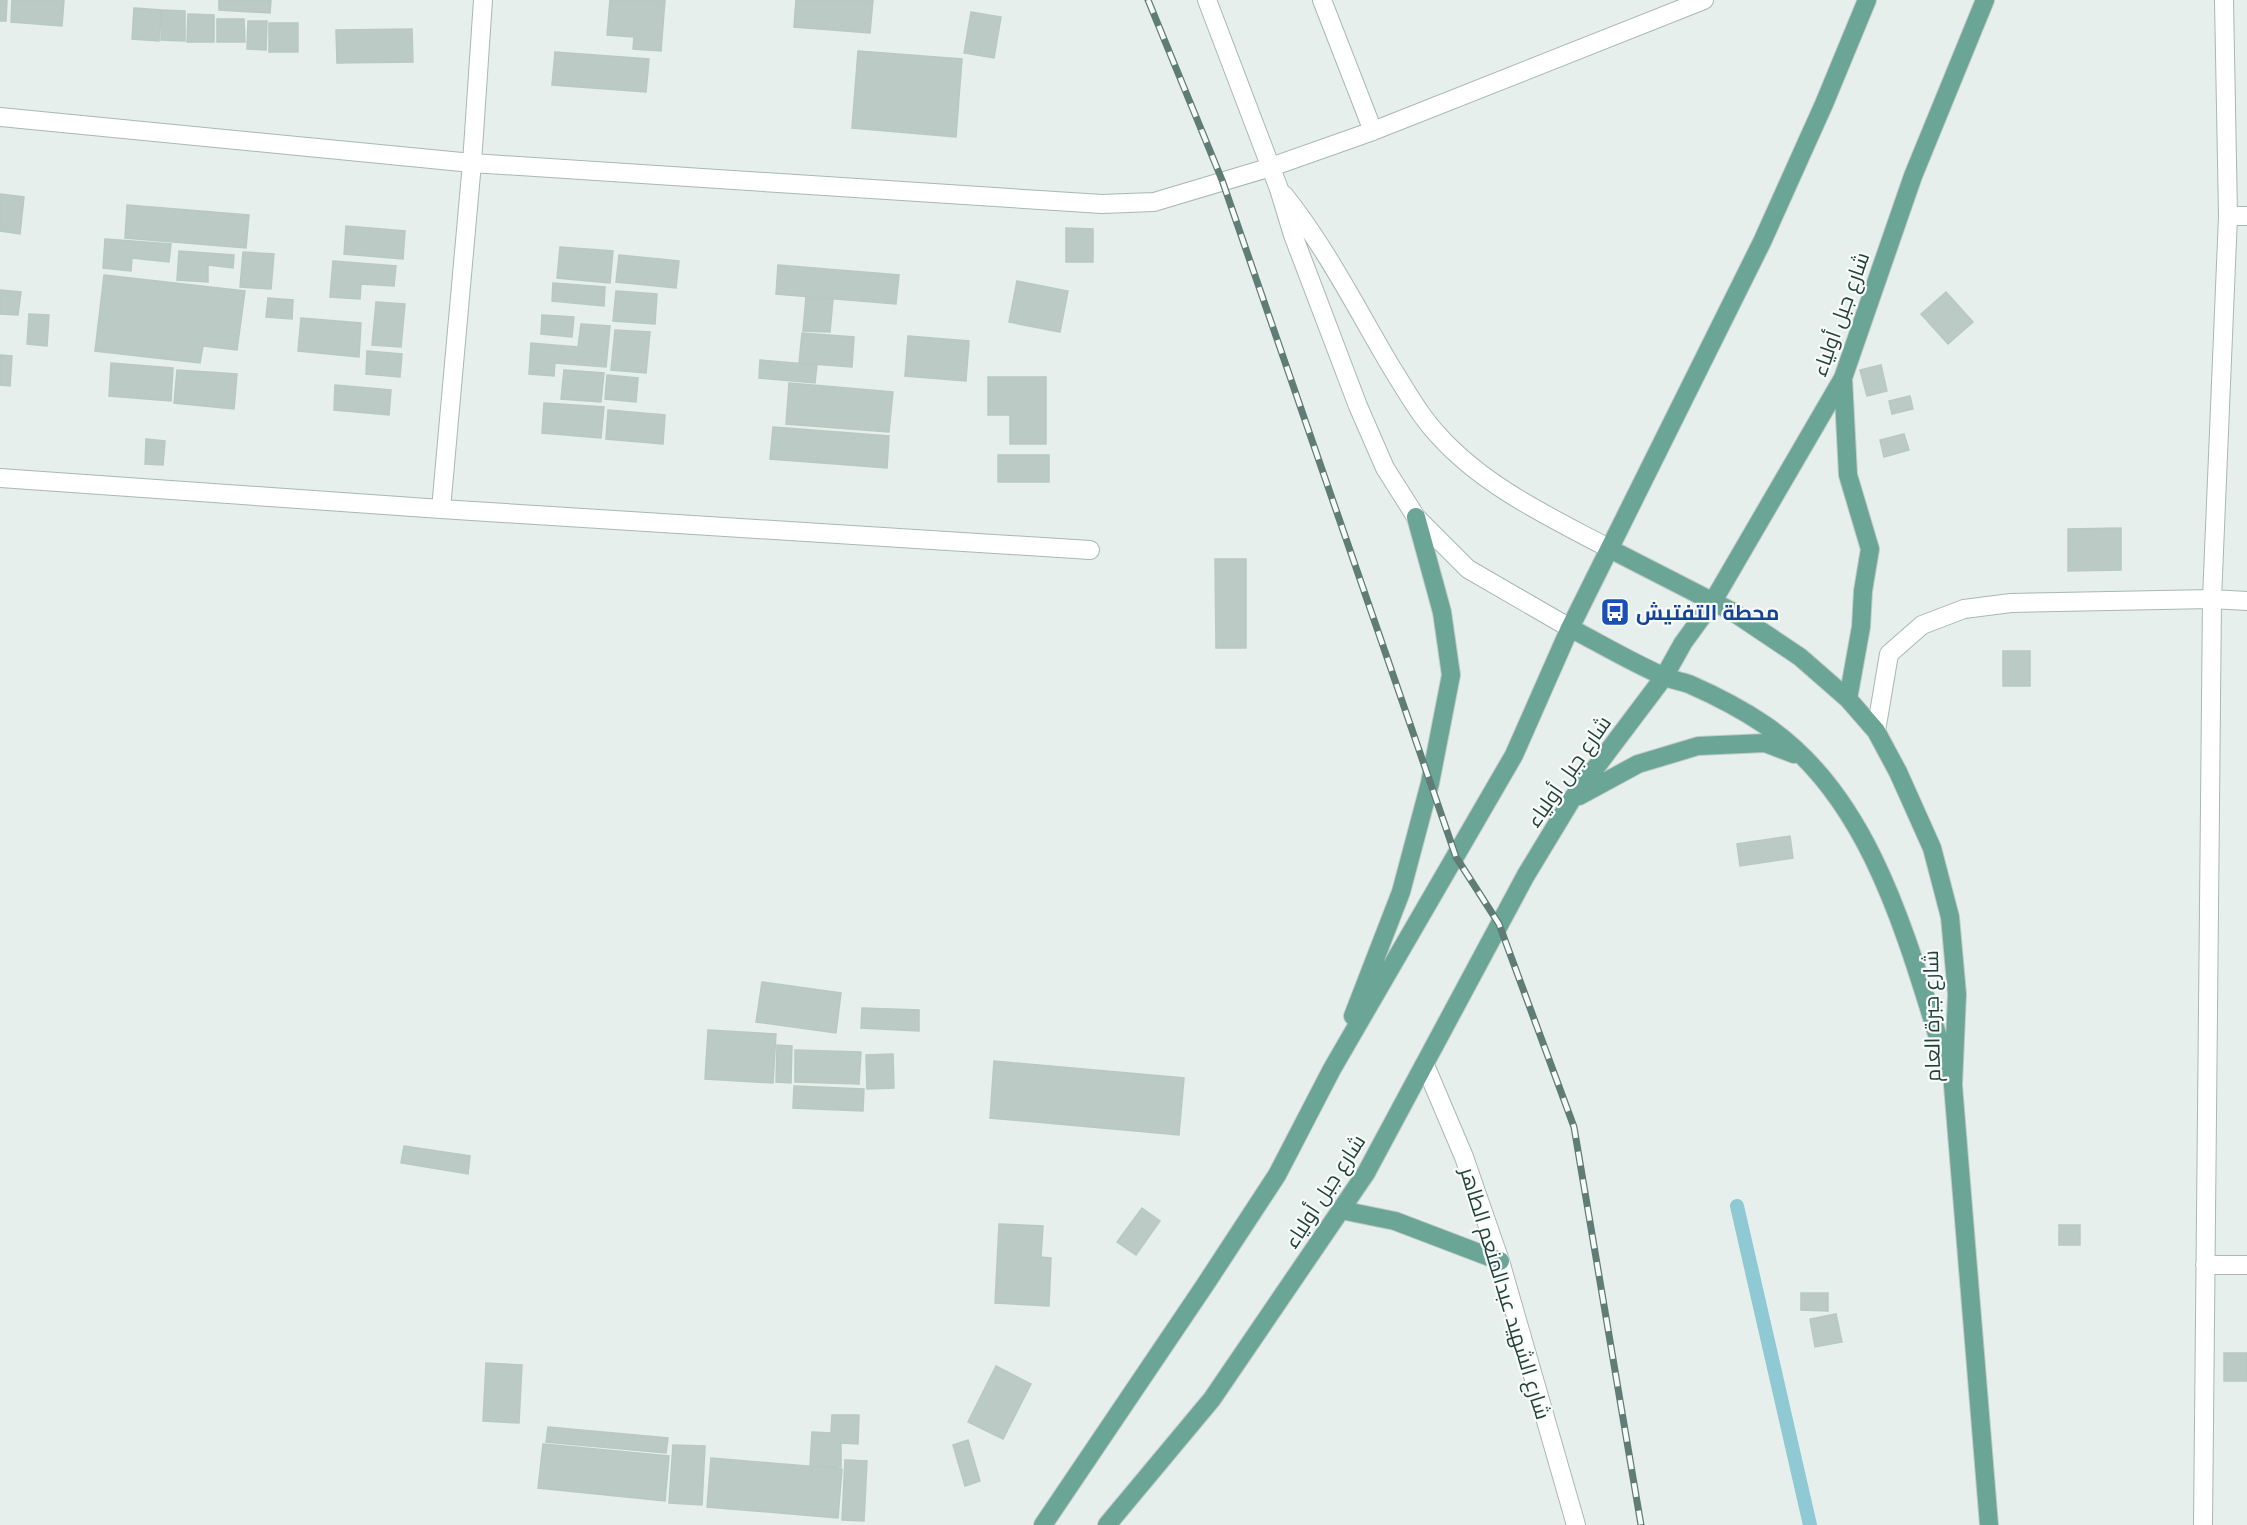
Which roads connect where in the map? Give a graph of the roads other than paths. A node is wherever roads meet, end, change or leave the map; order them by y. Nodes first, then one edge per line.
1 (483, 0) edge
2 (1207, 0) edge
3 (1322, 0) edge
4 (1704, 0) edge
5 (1867, 0) edge
6 (1985, 0) edge
7 (2224, 0) edge
8 (0, 117) edge
9 (1372, 130) junction
10 (472, 164) junction
11 (1271, 166) junction
12 (1279, 189) junction
13 (2228, 216) junction
14 (2247, 216) edge
15 (1843, 378) junction
16 (0, 478) edge
17 (441, 509) junction
18 (1416, 518) junction
19 (1610, 549) junction
20 (1090, 550) dead end
21 (2212, 599) junction
22 (2247, 601) edge
23 (1712, 603) junction
24 (1570, 628) junction
25 (1665, 677) junction
26 (1848, 699) junction
27 (1876, 731) junction
28 (1804, 757) junction
29 (1572, 800) junction
30 (1425, 1065) junction
31 (1332, 1069) junction
32 (1953, 1085) junction
33 (1341, 1210) junction
34 (1500, 1261) junction
35 (2205, 1264) junction
36 (2247, 1264) edge
37 (1044, 1525) edge
38 (1107, 1525) edge
39 (1576, 1525) edge
40 (1989, 1525) edge
41 (2203, 1525) edge

1 - 10 street
2 - 11 street
3 - 9 street
4 - 9 street
5 - 19 main road
6 - 15 main road, شارع جبل أولياء
7 - 13 street
8 - 10 street
9 - 11 street
10 - 11 street
10 - 17 street
11 - 12 street
12 - 18 street
12 - 19 street
13 - 14 street
13 - 21 street
15 - 23 main road, شارع جبل أولياء
15 - 26 main road
16 - 17 street
17 - 20 street
18 - 24 street
18 - 31 main road
19 - 23 main road, شارع جبرة العام
19 - 24 main road
21 - 22 street
21 - 27 street
21 - 35 street
23 - 25 main road, شارع جبل أولياء
23 - 26 main road, شارع جبرة العام
24 - 25 main road
24 - 31 main road
25 - 28 main road
25 - 29 main road, شارع جبل أولياء
26 - 27 main road, شارع جبرة العام
27 - 32 main road, شارع جبرة العام
28 - 29 main road
28 - 32 main road
29 - 30 main road, شارع جبل أولياء
30 - 33 main road, شارع جبل أولياء
30 - 34 street, شارع الشهيد عبدالمنعم الطاهر
31 - 37 main road
32 - 40 main road, شارع جبرة العام
33 - 34 main road
33 - 38 main road, شارع جبل أولياء
34 - 39 street, شارع الشهيد عبدالمنعم الطاهر
35 - 36 street
35 - 41 street

